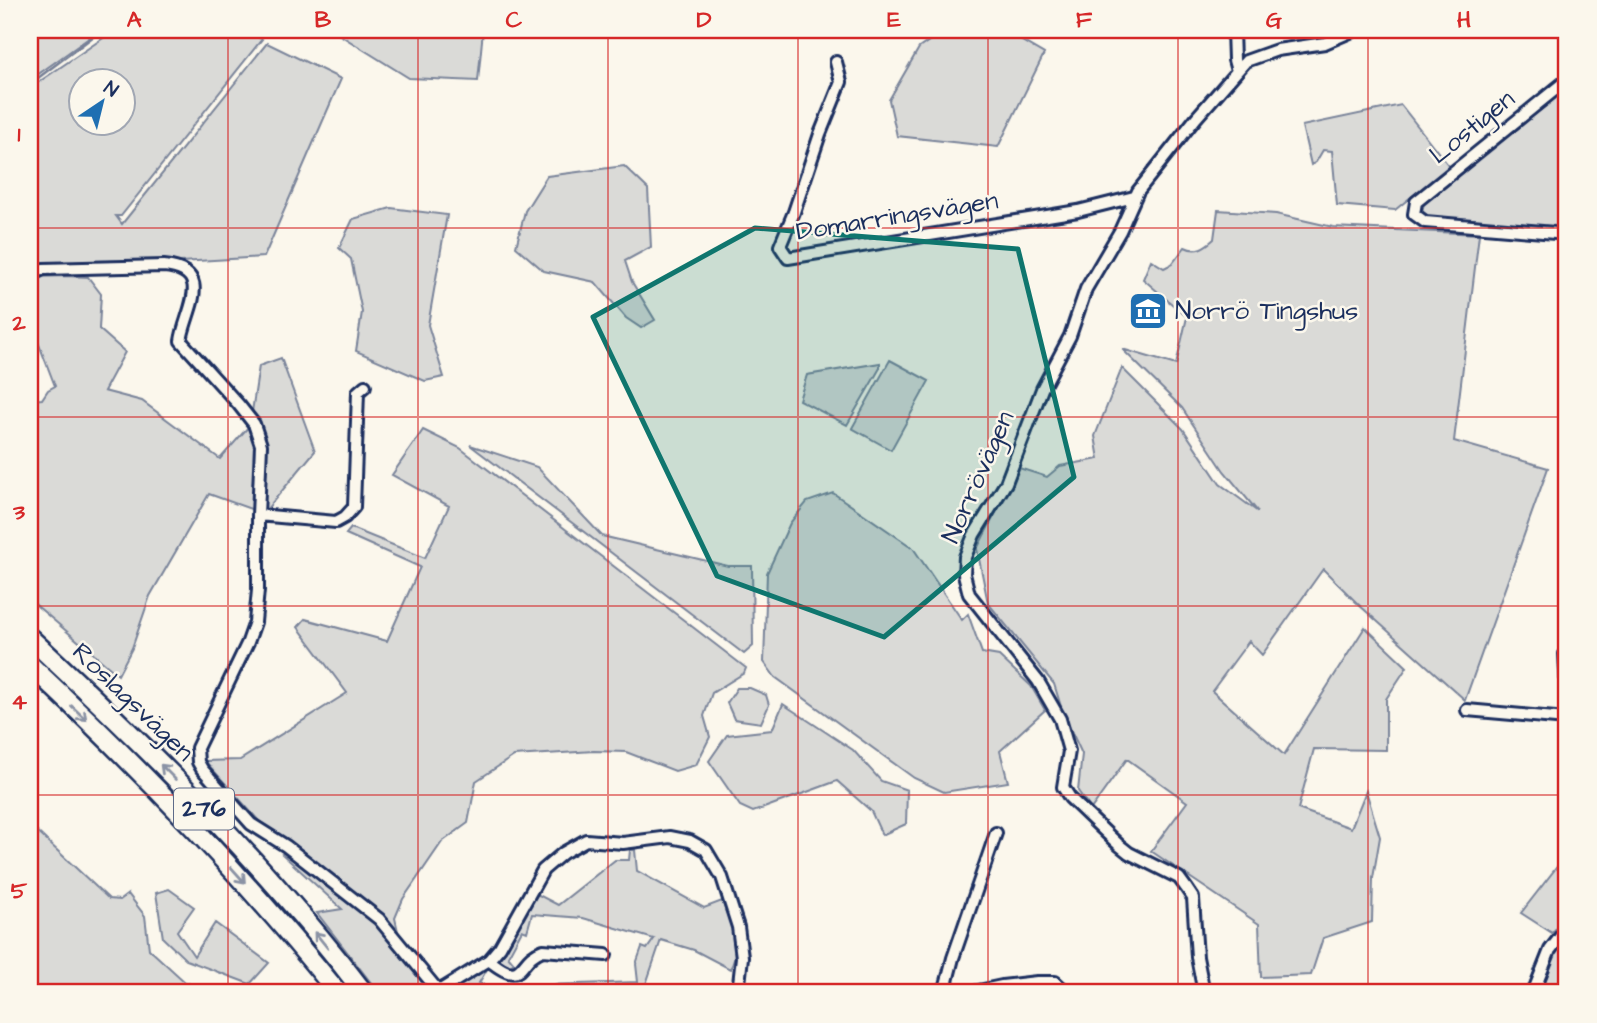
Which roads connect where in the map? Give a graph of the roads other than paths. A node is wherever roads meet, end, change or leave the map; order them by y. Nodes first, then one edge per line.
1 (1233, 30) edge
2 (1355, 30) edge
3 (836, 62) dead end
4 (1237, 71) junction
5 (1567, 80) edge
6 (1134, 197) junction
7 (1567, 234) edge
8 (30, 276) edge
9 (365, 386) dead end
10 (258, 515) junction
11 (30, 638) edge
12 (1567, 649) edge
13 (30, 666) edge
14 (1567, 690) edge
15 (1466, 710) dead end
16 (1567, 719) edge
17 (996, 833) dead end
18 (1567, 928) edge
19 (606, 955) dead end
20 (489, 960) junction
21 (439, 992) edge
22 (338, 993) edge
23 (364, 993) edge
24 (738, 993) edge
25 (944, 993) edge
26 (969, 993) edge
27 (1067, 993) edge
28 (1204, 993) edge
29 (1533, 993) edge

1 - 4 street
2 - 4 street, Norrövägen
3 - 6 street, Domarringsvägen
4 - 6 street, Norrövägen
5 - 7 street, Lostigen
6 - 28 street, Norrövägen
8 - 10 street
9 - 10 street
10 - 21 street
23 -> 11 main road, Roslagsvägen / 276
12 - 14 street
13 -> 22 main road, Roslagsvägen / 276
15 - 16 street
17 - 25 street
18 - 29 street
19 - 20 street
20 - 21 street
20 - 24 street
26 - 27 street

